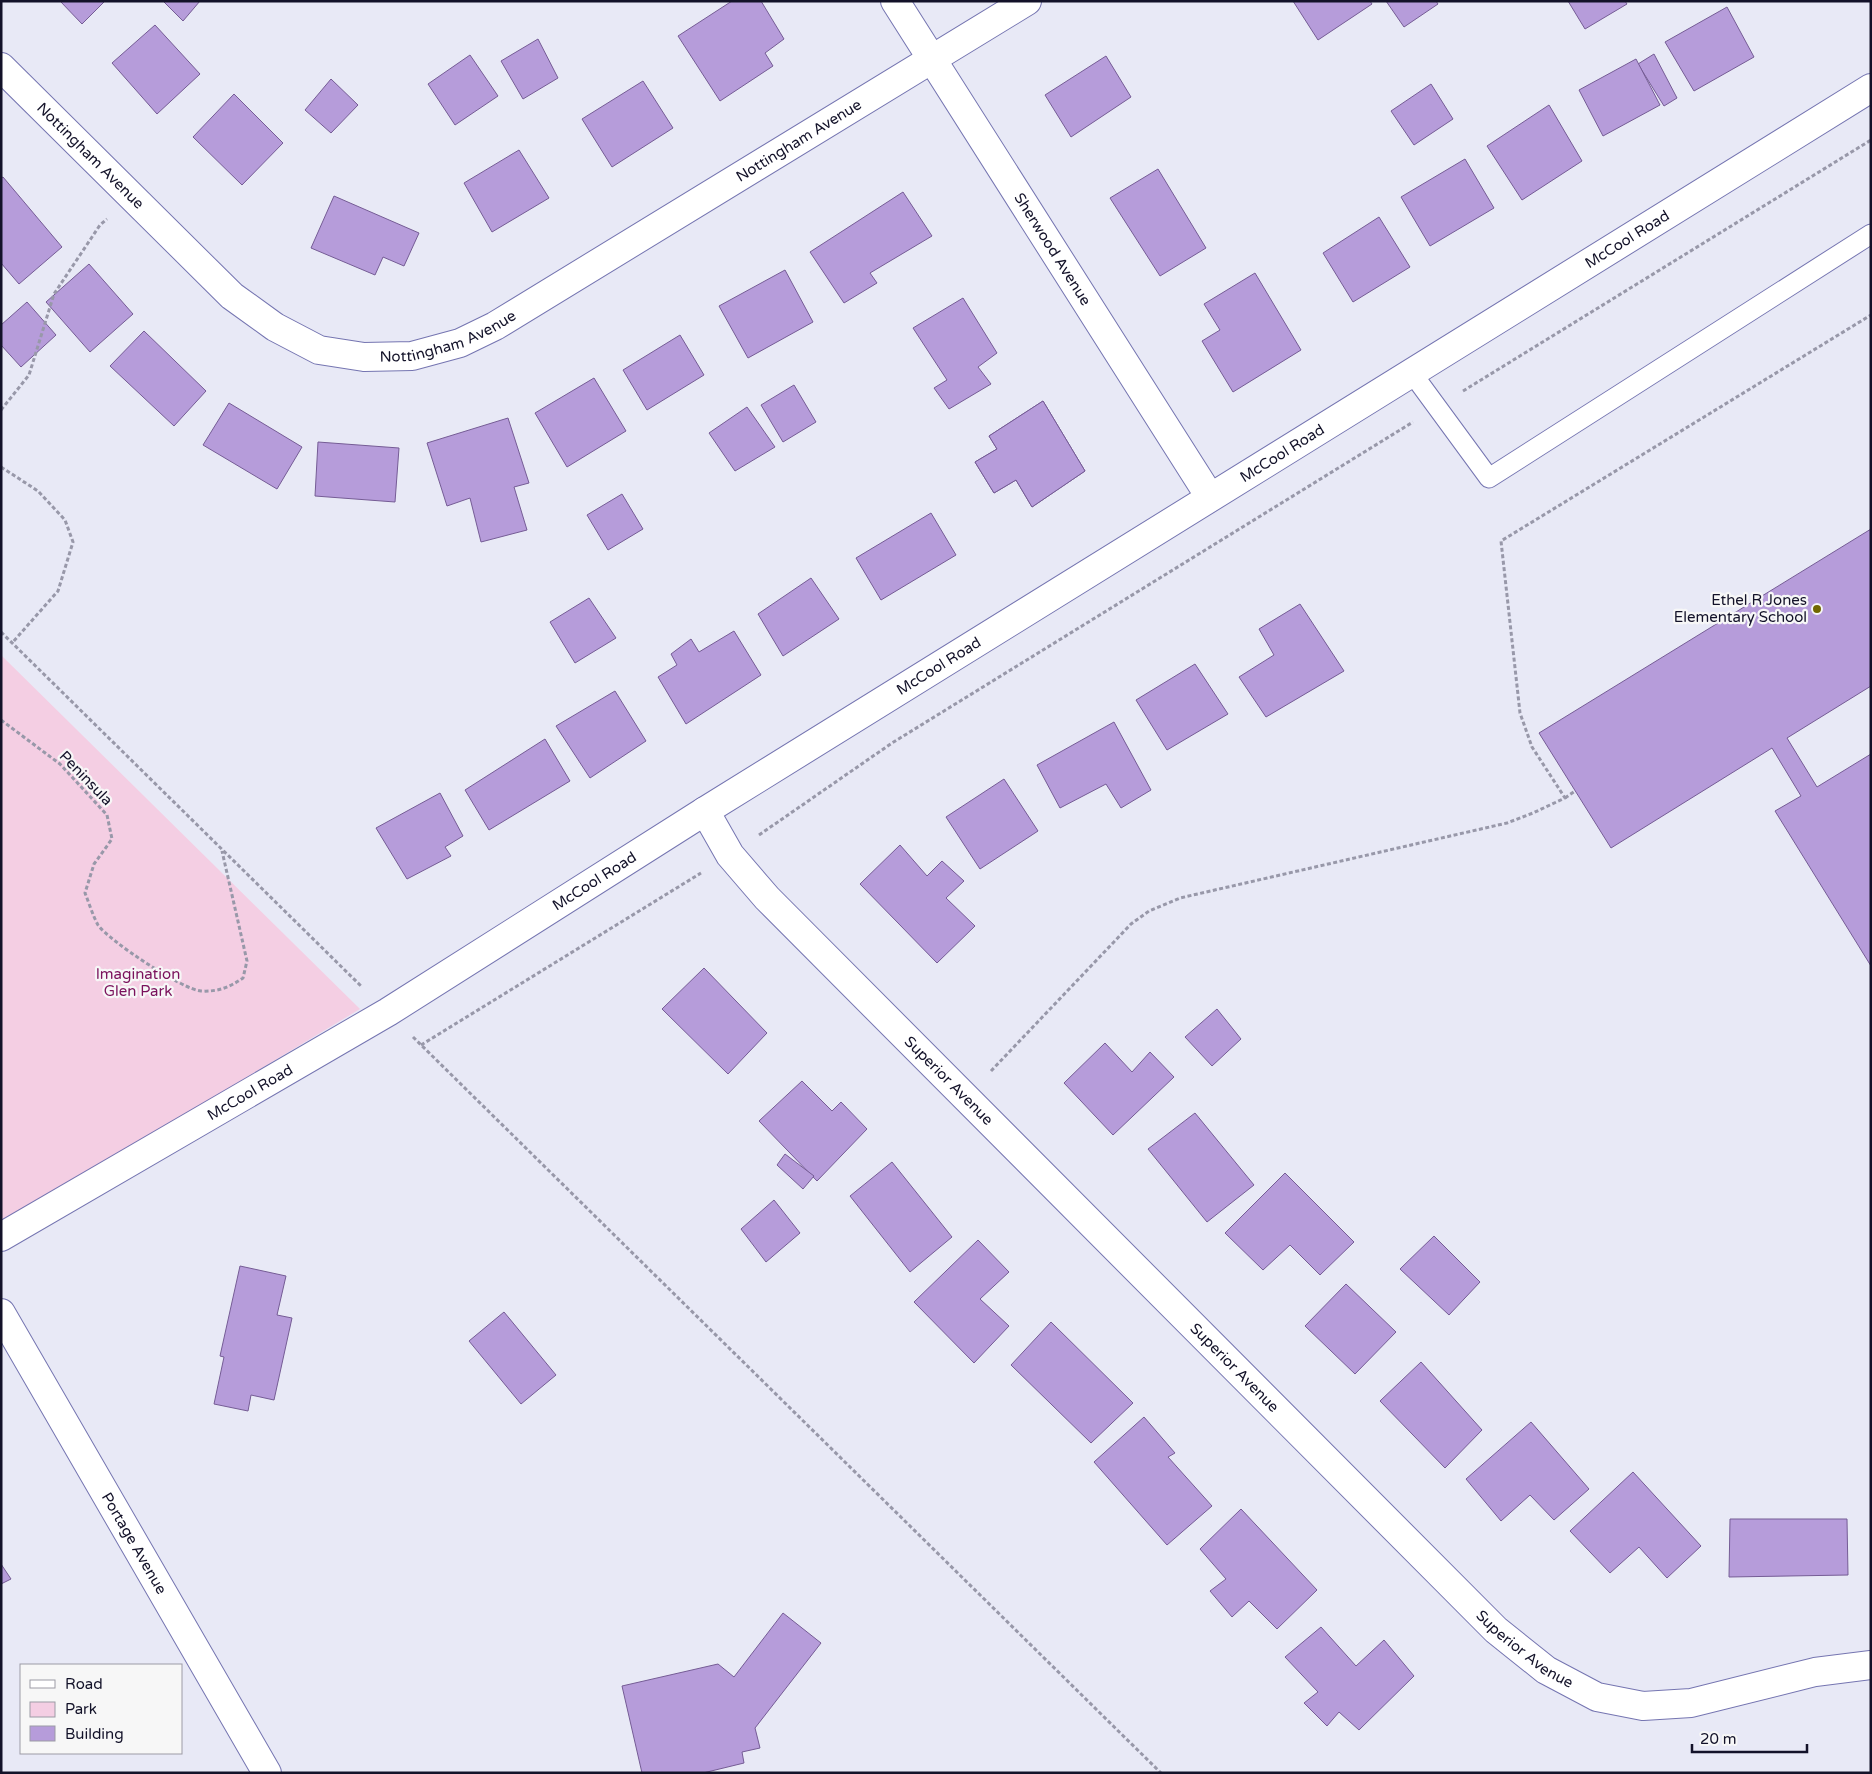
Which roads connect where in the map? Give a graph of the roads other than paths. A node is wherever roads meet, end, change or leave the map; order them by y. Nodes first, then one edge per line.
1 (895, 1) edge
2 (1027, 1) edge
3 (933, 60) junction
4 (1, 67) edge
5 (1871, 89) edge
6 (1871, 234) edge
7 (1412, 373) junction
8 (1210, 497) junction
9 (704, 811) junction
10 (1, 1237) edge
11 (1, 1313) edge
12 (1871, 1665) edge
13 (267, 1773) edge

1 - 3 street, Sherwood Avenue
2 - 3 street, Nottingham Avenue
3 - 4 street, Nottingham Avenue
3 - 8 street, Sherwood Avenue
5 - 7 street, McCool Road
6 - 7 lane
7 - 8 street, McCool Road
8 - 9 street, McCool Road
9 - 10 street, McCool Road
9 - 12 street, Superior Avenue
11 - 13 street, Portage Avenue

